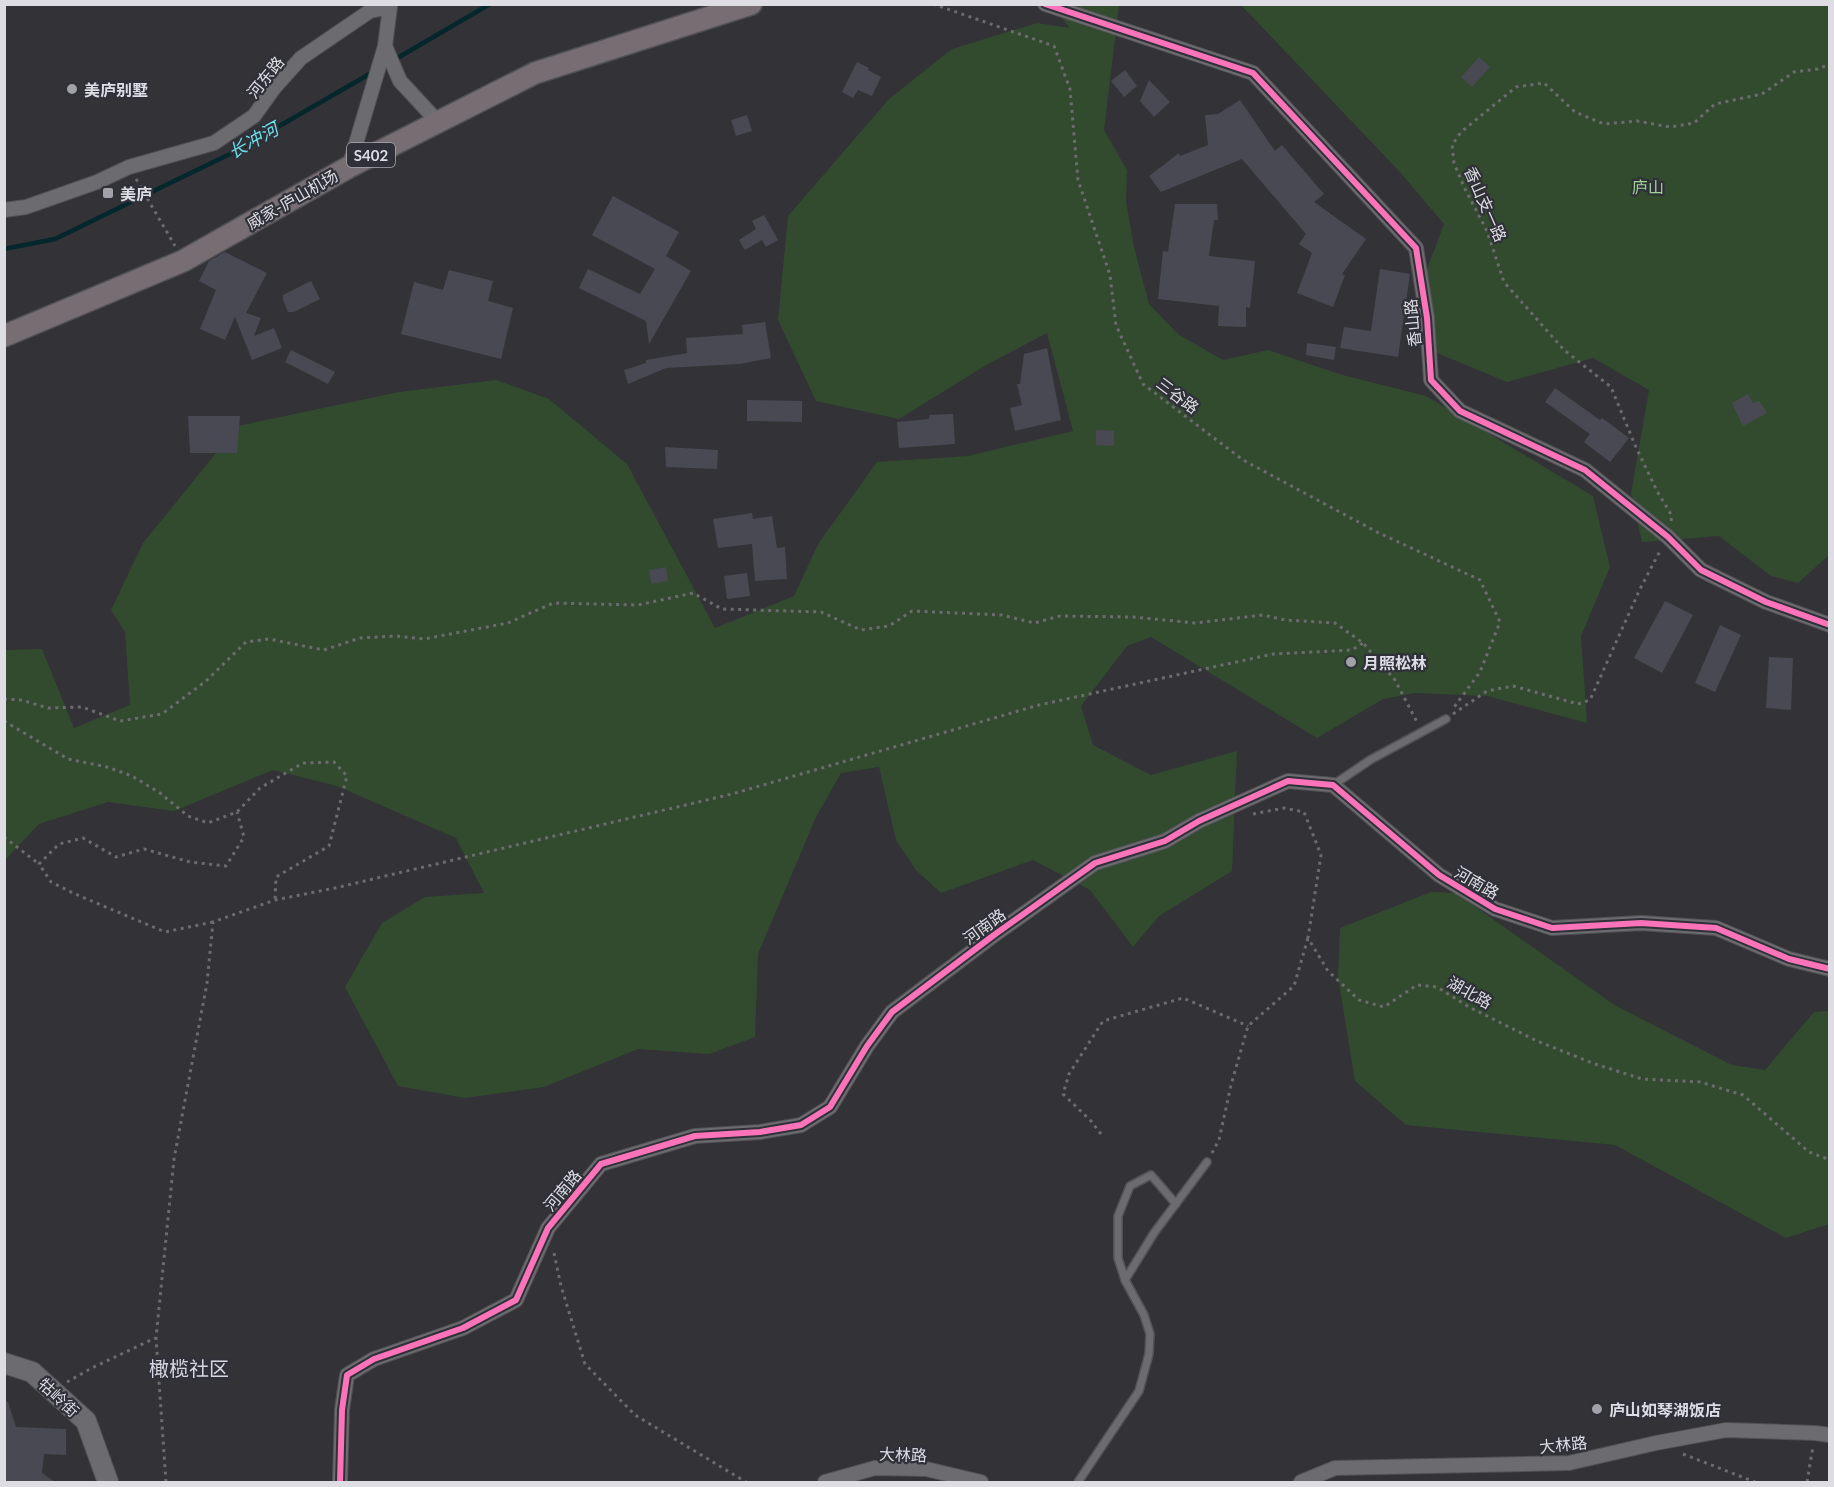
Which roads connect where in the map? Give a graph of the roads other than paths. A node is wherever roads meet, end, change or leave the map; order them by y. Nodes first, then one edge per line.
1 (751, 4) edge
2 (1045, 4) edge
3 (391, 5) edge
4 (385, 46) junction
5 (438, 122) junction
6 (349, 167) junction
7 (4, 210) edge
8 (4, 336) edge
9 (1830, 625) edge
10 (1446, 719) road end
11 (1333, 785) junction
12 (1830, 969) edge
13 (1208, 1162) road end
14 (1176, 1204) junction
15 (1125, 1280) junction
16 (4, 1363) edge
17 (1830, 1435) edge
18 (108, 1482) edge
19 (340, 1482) edge
20 (825, 1482) edge
21 (981, 1482) edge
22 (1078, 1482) edge
23 (1301, 1482) edge

1 - 5 main road, 威家-庐山机场 / S402
2 - 9 street, 香山路
3 - 4 street, 河东路
3 - 7 street, 河东路
4 - 5 street
4 - 6 street, 河东路
5 - 6 main road, 威家-庐山机场 / S402
6 - 8 main road, 威家-庐山机场 / S402
10 - 11 lane
11 - 12 street, 河南路
11 - 19 street, 河南路
13 - 14 lane
14 - 15 lane
14 - 15 lane
15 - 22 lane
16 - 18 main road, 牯岭街
17 - 23 street, 大林路
20 - 21 street, 大林路

